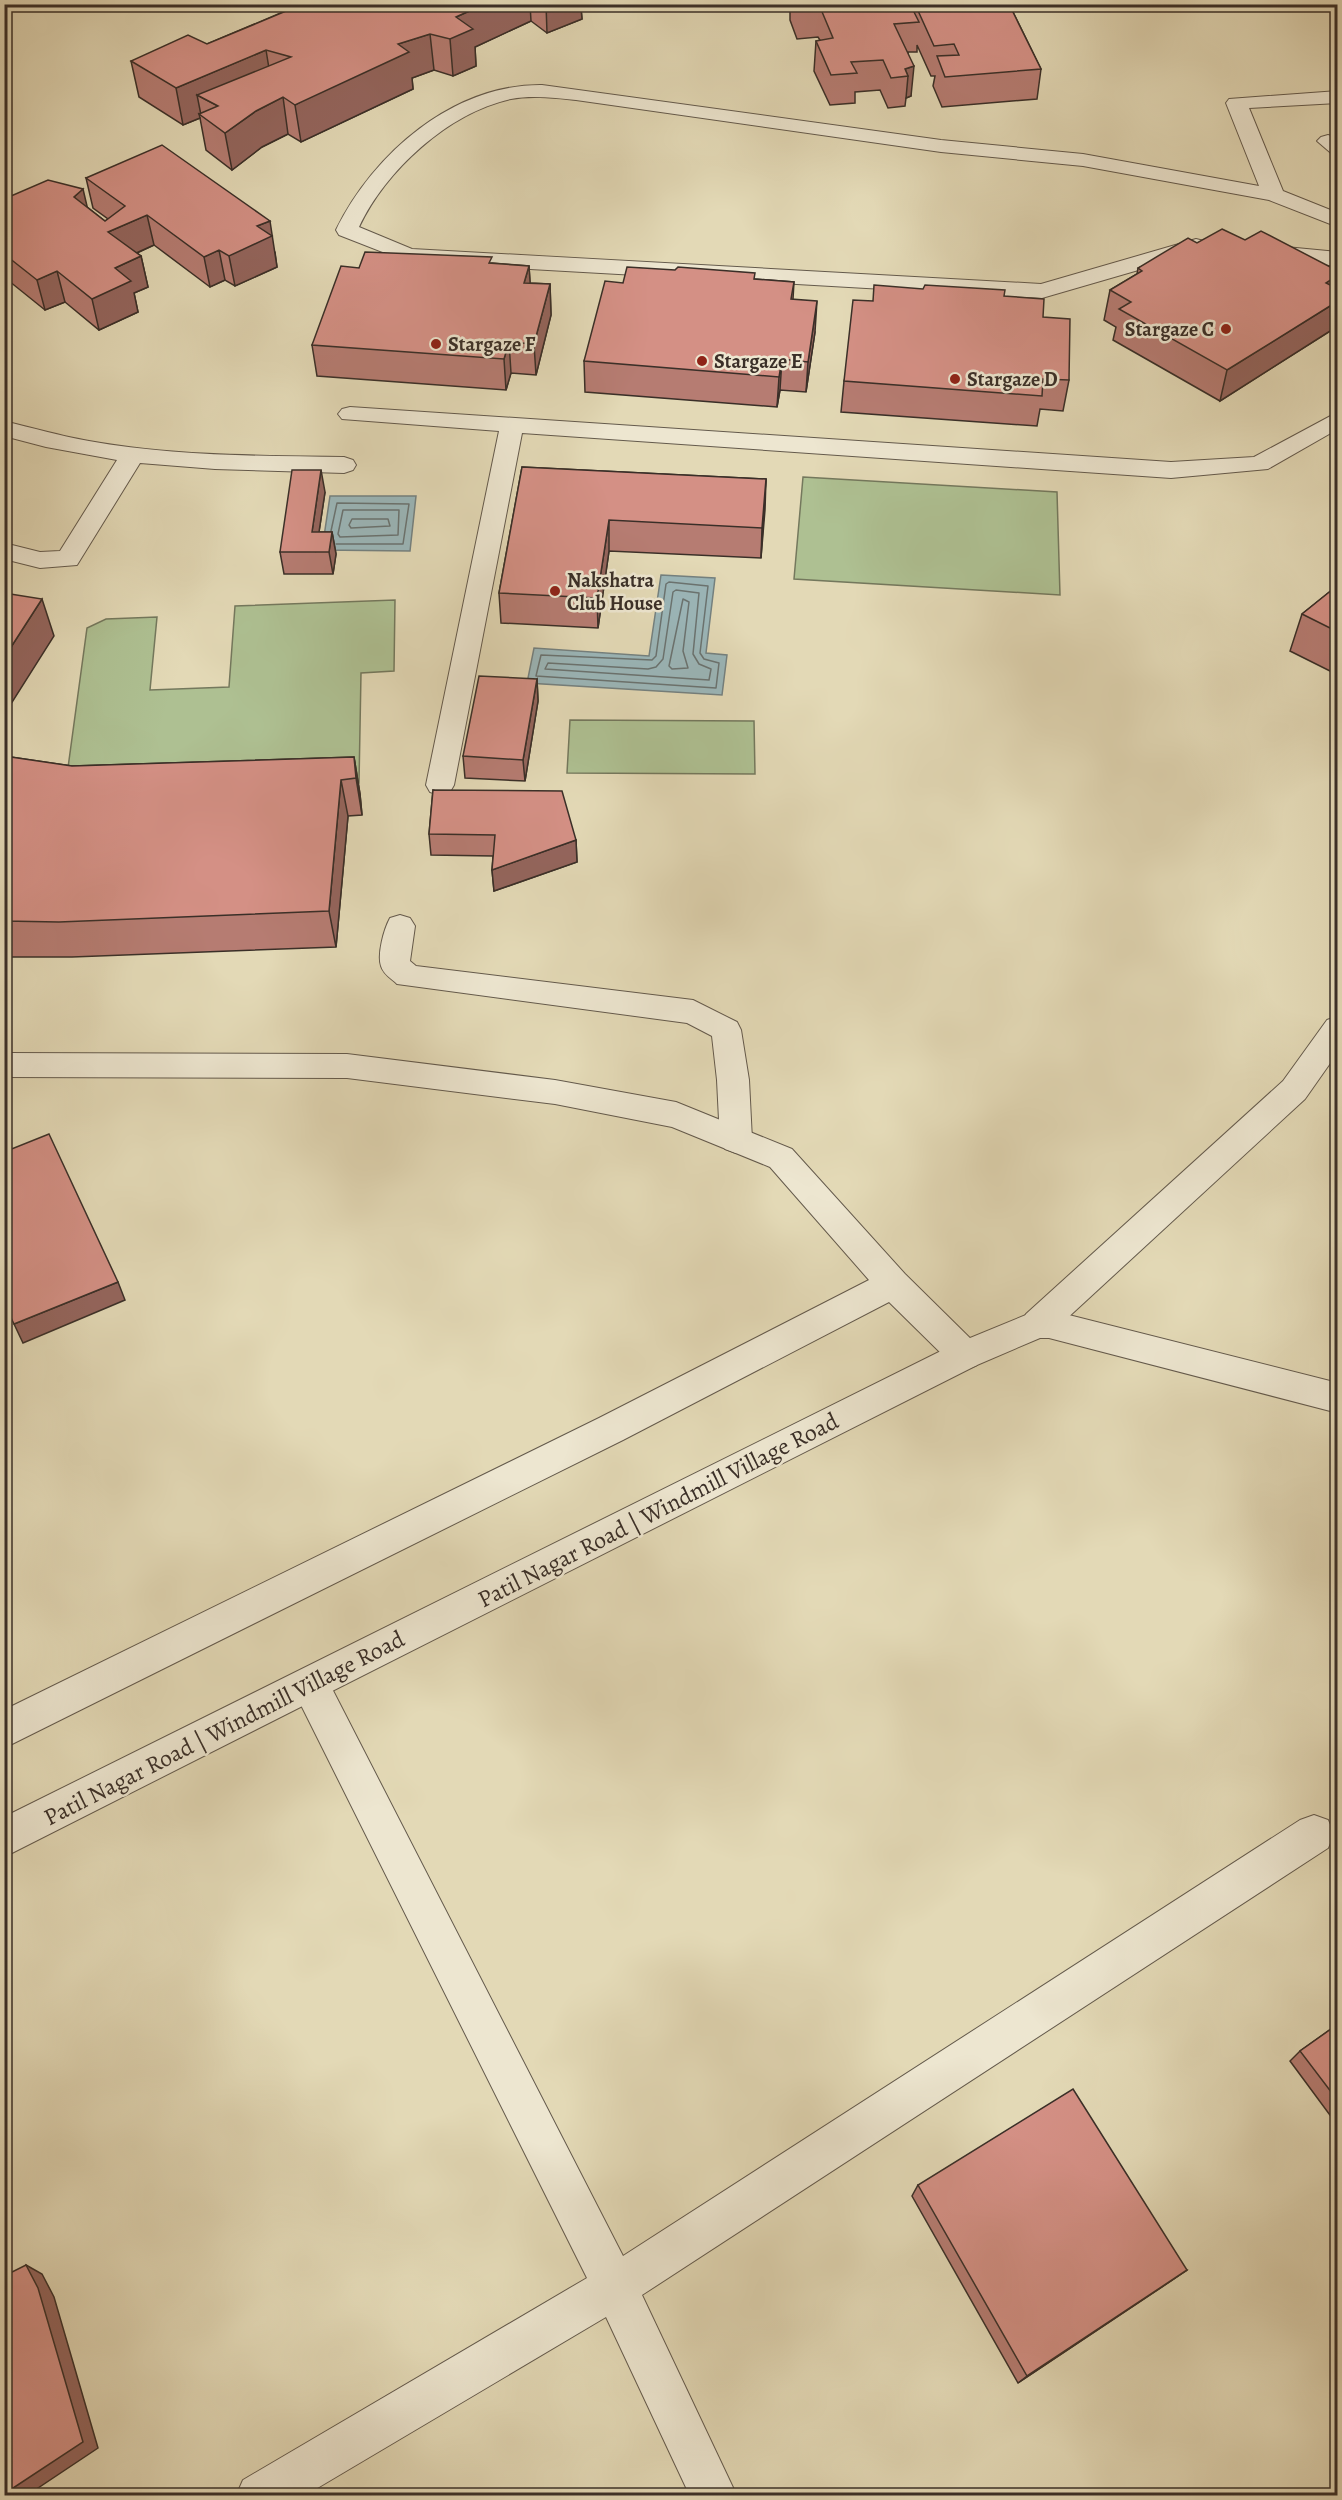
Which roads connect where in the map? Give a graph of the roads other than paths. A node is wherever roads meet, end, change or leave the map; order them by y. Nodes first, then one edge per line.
1 (1338, 97) edge
2 (1274, 195) junction
3 (1338, 221) edge
4 (1338, 259) edge
5 (350, 414) dead end
6 (1338, 419) edge
7 (512, 425) junction
8 (8, 435) edge
9 (132, 456) junction
10 (344, 465) dead end
11 (4, 551) edge
12 (440, 785) dead end
13 (399, 926) dead end
14 (1338, 1028) edge
15 (4, 1065) edge
16 (736, 1140) junction
17 (892, 1284) junction
18 (1038, 1324) junction
19 (965, 1355) junction
20 (1338, 1398) edge
21 (311, 1686) junction
22 (4, 1730) edge
23 (1314, 1834) dead end
24 (4, 1838) edge
25 (615, 2287) junction
26 (259, 2496) edge
27 (714, 2496) edge

1 - 2 street
2 - 3 street
2 - 4 street
5 - 7 street
6 - 7 street
7 - 12 street
8 - 9 street
9 - 10 street
9 - 11 street
13 - 16 street
14 - 18 street
15 - 16 street
16 - 17 street
17 - 19 street
17 - 22 street
18 - 19 street, Patil Nagar Road | Windmill Village Road
18 - 20 street
19 - 21 street, Patil Nagar Road | Windmill Village Road
21 - 24 street, Patil Nagar Road | Windmill Village Road
21 - 25 street
23 - 25 street
25 - 26 street
25 - 27 street

